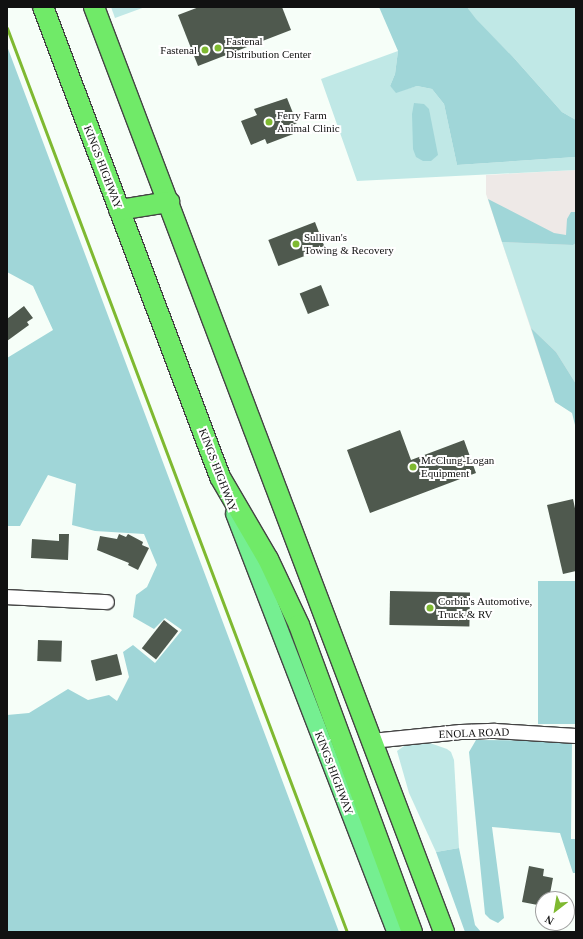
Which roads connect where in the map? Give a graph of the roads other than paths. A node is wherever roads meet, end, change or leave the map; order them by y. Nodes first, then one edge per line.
1 (43, 7) edge
2 (94, 7) edge
3 (169, 202) junction
4 (119, 210) junction
5 (220, 477) junction
6 (7, 597) edge
7 (107, 602) dead end
8 (576, 736) edge
9 (372, 741) junction
10 (443, 930) edge
11 (396, 932) edge
12 (412, 932) edge

1 - 4 highway, KINGS HIGHWAY
2 - 3 highway
3 - 4 highway
3 - 9 highway
4 - 5 highway, KINGS HIGHWAY
5 - 11 main road, KINGS HIGHWAY
5 - 12 highway
6 - 7 street
8 - 9 street, ENOLA ROAD
9 - 10 highway

